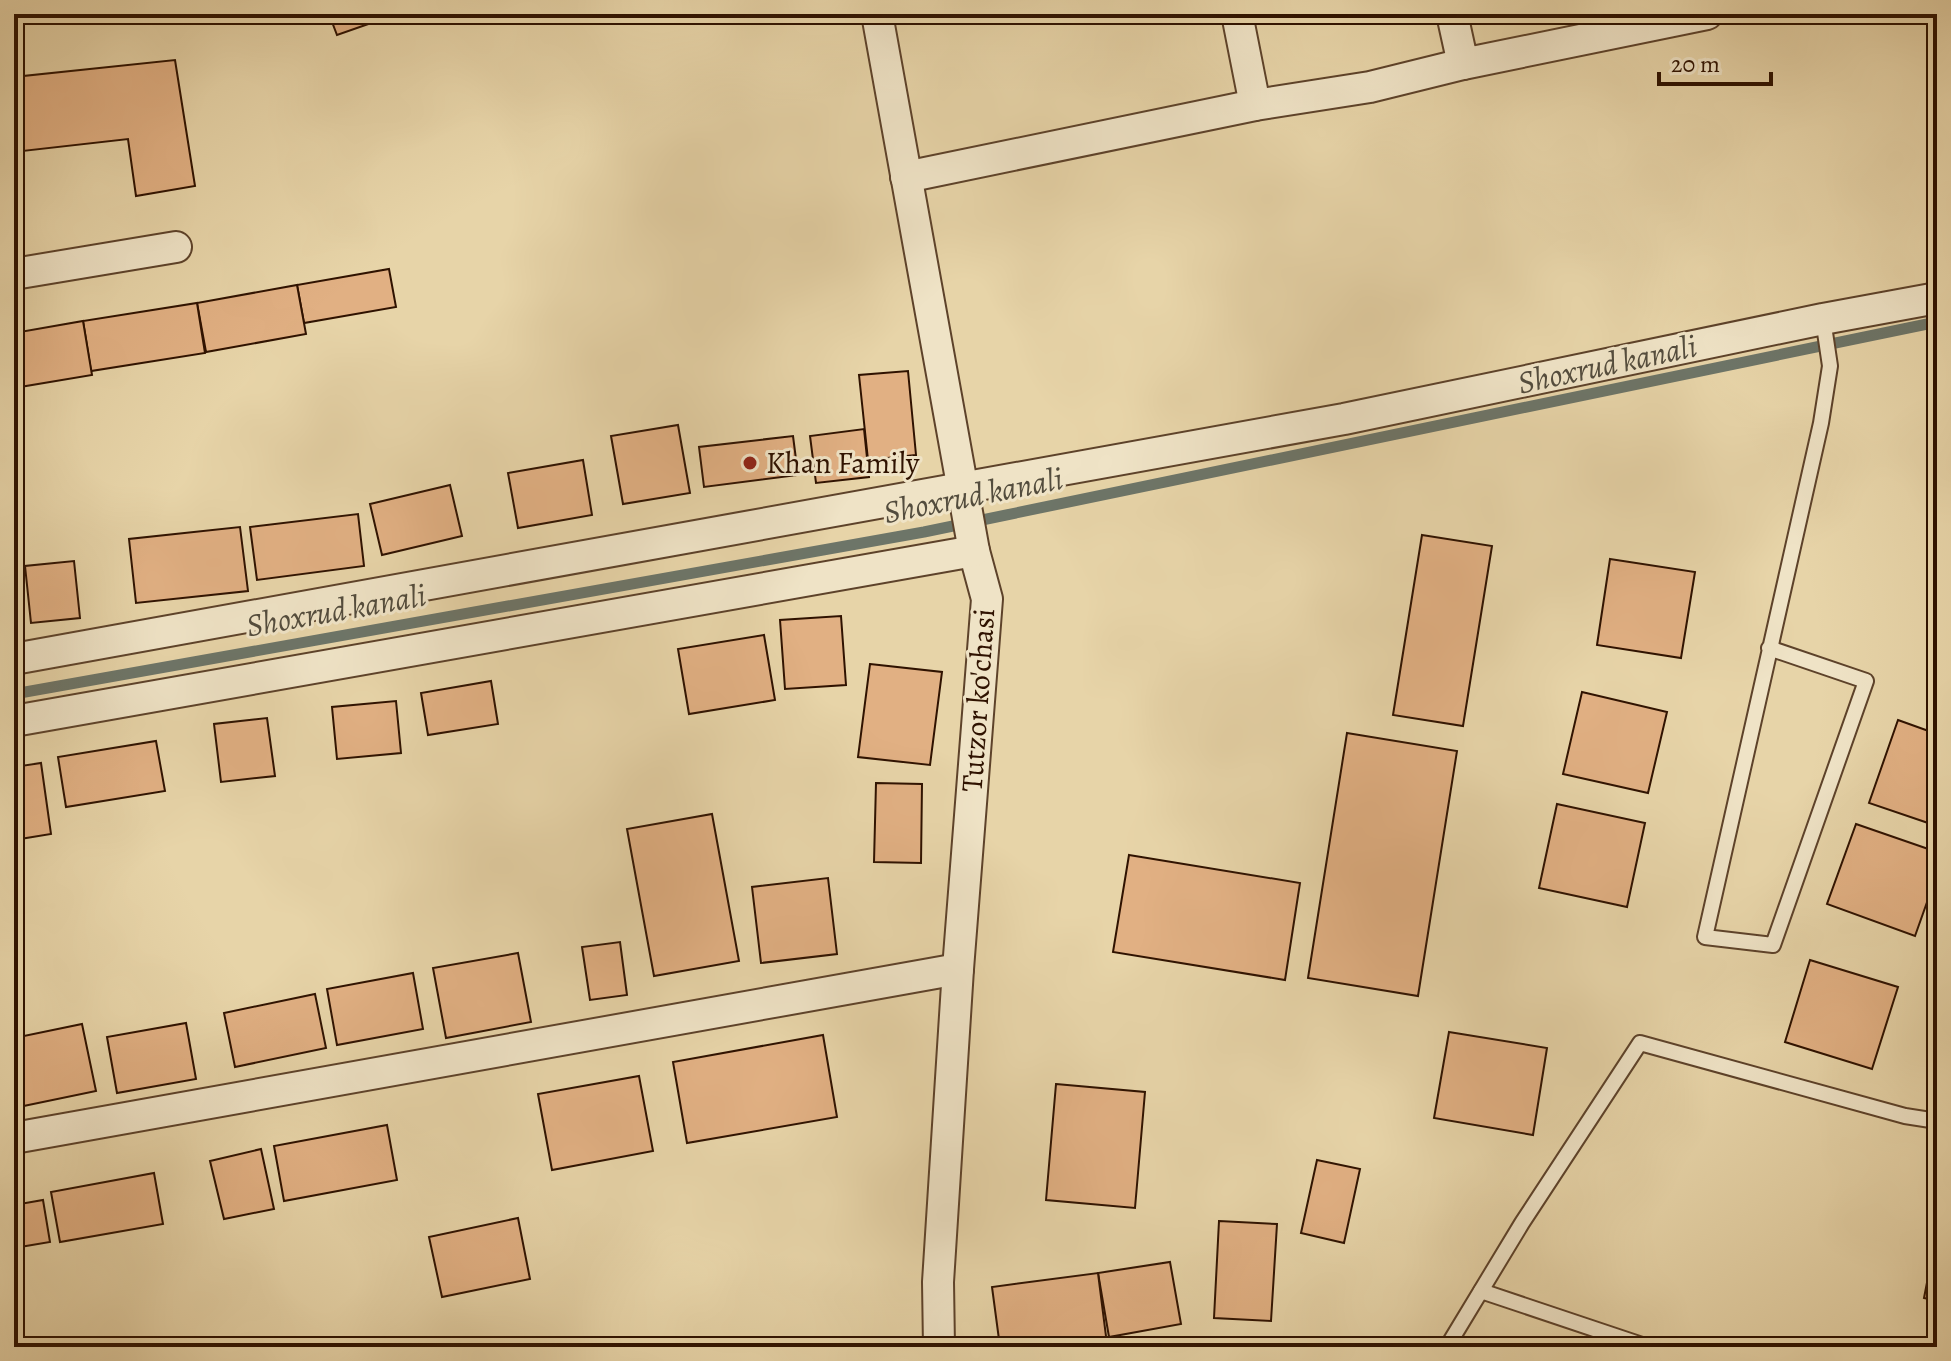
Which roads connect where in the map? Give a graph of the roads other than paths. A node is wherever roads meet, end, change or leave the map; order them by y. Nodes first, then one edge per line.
1 (877, 14) edge
2 (1237, 14) edge
3 (1452, 14) edge
4 (1707, 14) edge
5 (1463, 64) junction
6 (1255, 105) junction
7 (906, 177) junction
8 (176, 247) dead end
9 (14, 274) edge
10 (1937, 298) edge
11 (1823, 319) junction
12 (962, 488) junction
13 (974, 551) junction
14 (1769, 648) junction
15 (14, 659) edge
16 (14, 721) edge
17 (958, 969) junction
18 (1937, 1121) edge
19 (14, 1138) edge
20 (1481, 1291) junction
21 (939, 1347) edge
22 (1447, 1347) edge
23 (1648, 1347) edge

1 - 7 street, Tutzor ko'chasi
2 - 6 street
3 - 5 street
4 - 5 street
5 - 6 street
6 - 7 street
7 - 12 street, Tutzor ko'chasi
8 - 9 street
10 - 11 street
11 - 12 street
11 - 14 lane
12 - 13 street, Tutzor ko'chasi
12 - 15 street
13 - 16 street
13 - 17 street, Tutzor ko'chasi
14 - 14 lane
17 - 19 street
17 - 21 street, Tutzor ko'chasi
18 - 20 lane
20 - 22 lane
20 - 23 lane

